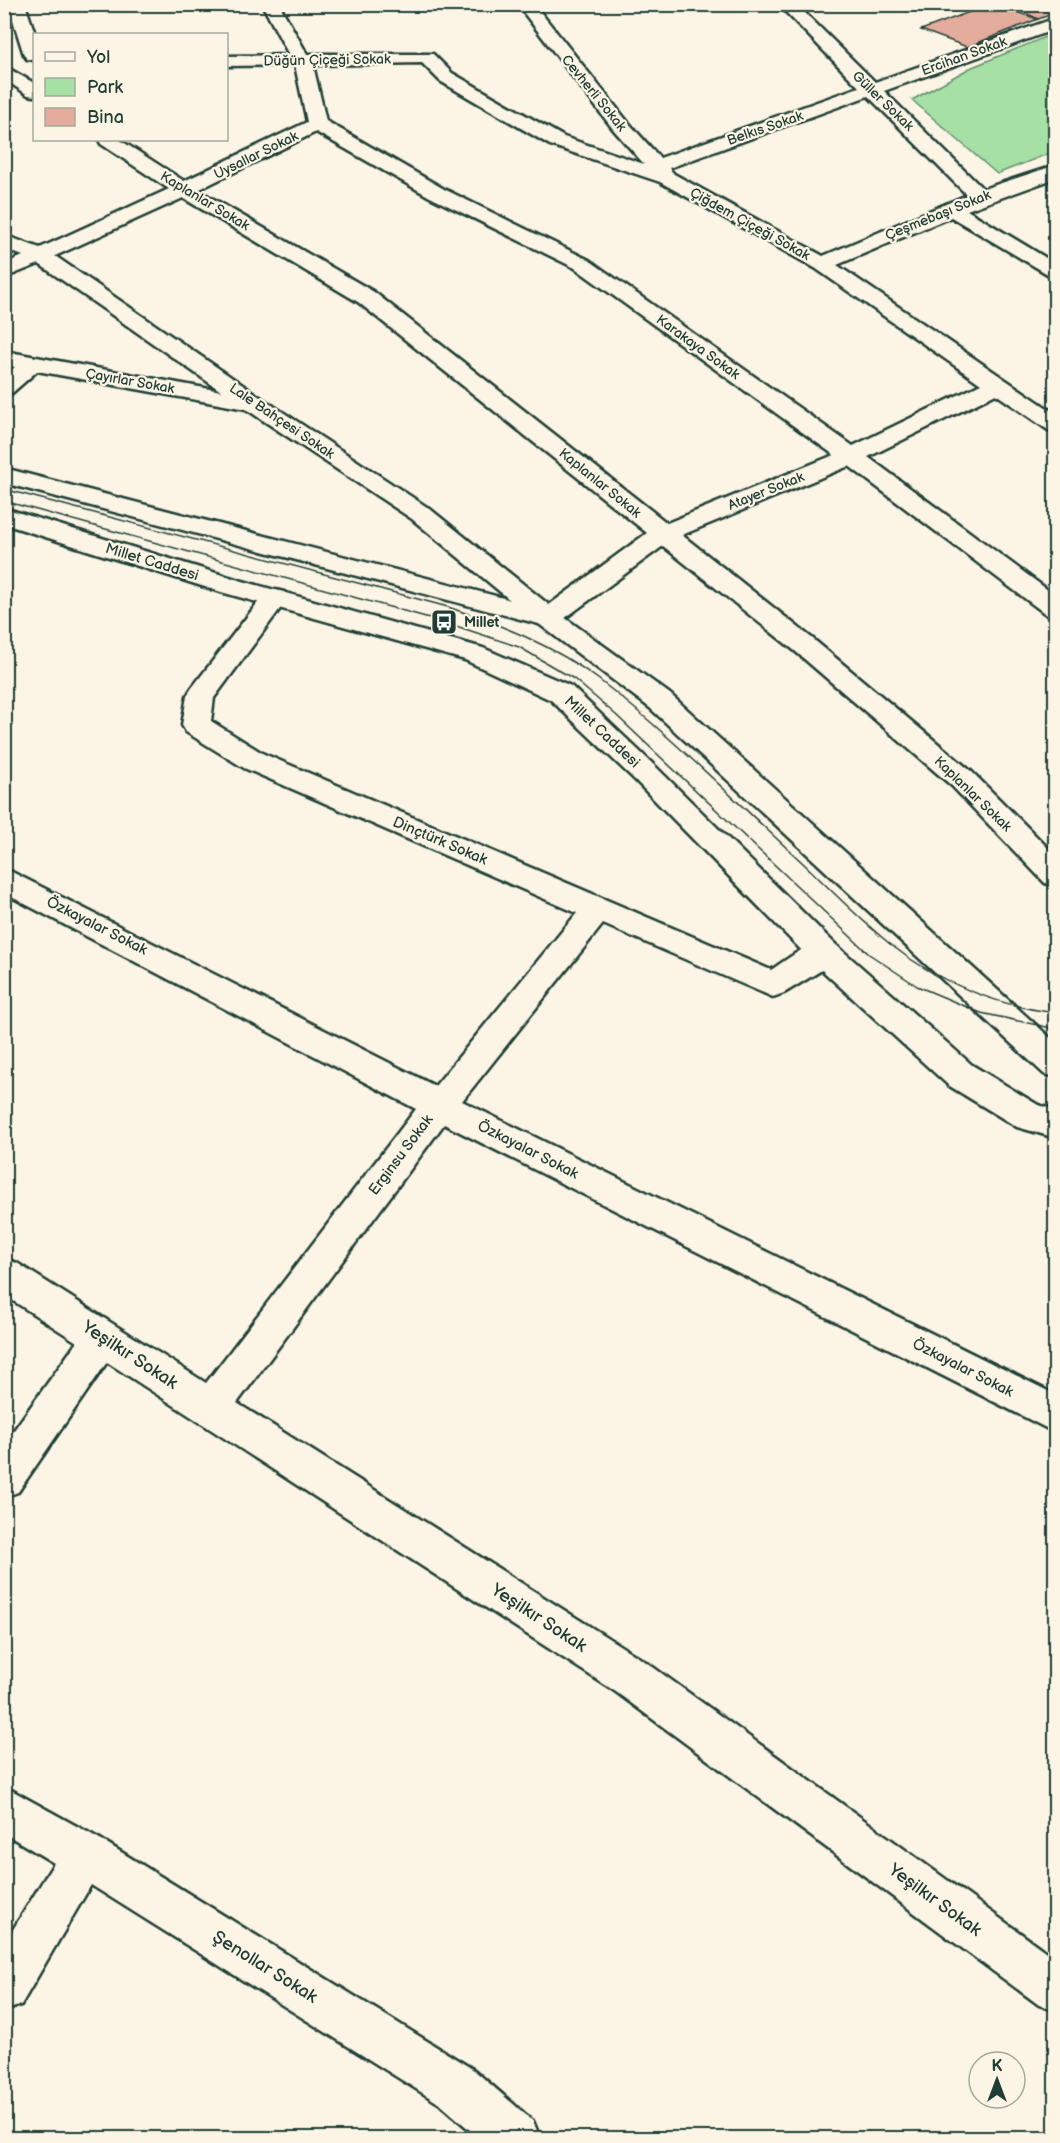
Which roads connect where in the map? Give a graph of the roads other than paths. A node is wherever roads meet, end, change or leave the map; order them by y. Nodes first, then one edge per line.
1 (16, 4) edge
2 (270, 4) edge
3 (525, 4) edge
4 (786, 4) edge
5 (1056, 23) edge
6 (33, 52) edge
7 (14, 53) dead end
8 (33, 55) edge
9 (428, 58) joint
10 (228, 61) edge
11 (302, 61) junction
12 (4, 72) edge
13 (33, 90) edge
14 (873, 90) junction
15 (317, 124) junction
16 (110, 141) edge
17 (1056, 171) edge
18 (662, 172) junction
19 (184, 190) junction
20 (980, 197) junction
21 (952, 209) junction
22 (4, 241) edge
23 (41, 256) junction
24 (822, 264) junction
25 (4, 272) edge
26 (1056, 273) edge
27 (4, 358) edge
28 (33, 363) junction
29 (996, 385) junction
30 (4, 388) edge
31 (255, 404) junction
32 (1056, 425) edge
33 (851, 456) junction
34 (4, 475) edge
35 (4, 516) edge
36 (663, 534) junction
37 (275, 598) junction
38 (1056, 609) edge
39 (548, 618) junction
40 (1056, 875) edge
41 (4, 879) edge
42 (598, 908) junction
43 (824, 953) junction
44 (1053, 1059) edge
45 (439, 1106) junction
46 (1056, 1124) edge
47 (4, 1275) edge
48 (102, 1338) junction
49 (211, 1407) junction
50 (1056, 1415) edge
51 (4, 1478) edge
52 (4, 1809) edge
53 (84, 1855) junction
54 (4, 1988) edge
55 (1056, 1988) edge
56 (516, 2139) edge

1 - 6 street
2 - 11 street
3 - 18 street, Cevherli Sokak
4 - 14 street, Güller Sokak
5 - 14 street, Ercihan Sokak
7 - 8 street
9 - 11 street, Düğün Çiçeği Sokak
9 - 18 street, Çiğdem Çiçeği Sokak
10 - 11 street, Düğün Çiçeği Sokak
11 - 15 street
12 - 13 street
14 - 18 street, Belkıs Sokak
14 - 20 street, Güller Sokak
15 - 19 street, Uysallar Sokak
15 - 33 street, Karakaya Sokak
16 - 19 street, Kaplanlar Sokak
17 - 20 street, Çeşmebaşı Sokak
18 - 24 street, Çiğdem Çiçeği Sokak
19 - 23 street, Uysallar Sokak
19 - 36 street, Kaplanlar Sokak
20 - 21 street, Çeşmebaşı Sokak
21 - 24 street, Çeşmebaşı Sokak
21 - 26 street
22 - 23 street, Lale Bahçesi Sokak
23 - 25 street, Uysallar Sokak
23 - 31 street, Lale Bahçesi Sokak
24 - 29 street, Çiğdem Çiçeği Sokak
27 - 28 street, Çayırlar Sokak
28 - 30 street
28 - 31 street, Çayırlar Sokak
29 - 32 street, Çiğdem Çiçeği Sokak
29 - 33 street, Atayer Sokak
31 - 39 street, Lale Bahçesi Sokak
33 - 36 street, Atayer Sokak
33 - 38 street, Karakaya Sokak
34 - 39 street
35 - 37 street, Millet Caddesi
36 - 39 street, Atayer Sokak
36 - 40 street, Kaplanlar Sokak
37 - 42 street, Dinçtürk Sokak
37 - 43 street, Millet Caddesi
39 - 44 street
41 - 45 street, Özkayalar Sokak
42 - 43 street, Dinçtürk Sokak
42 - 45 street, Erginsu Sokak
43 - 46 street, Millet Caddesi
45 - 49 street, Erginsu Sokak
45 - 50 street, Özkayalar Sokak
47 - 48 street, Yeşilkır Sokak
48 - 49 street, Yeşilkır Sokak
48 - 51 street
49 - 55 street, Yeşilkır Sokak
52 - 53 street, Şenollar Sokak
53 - 54 street
53 - 56 street, Şenollar Sokak

